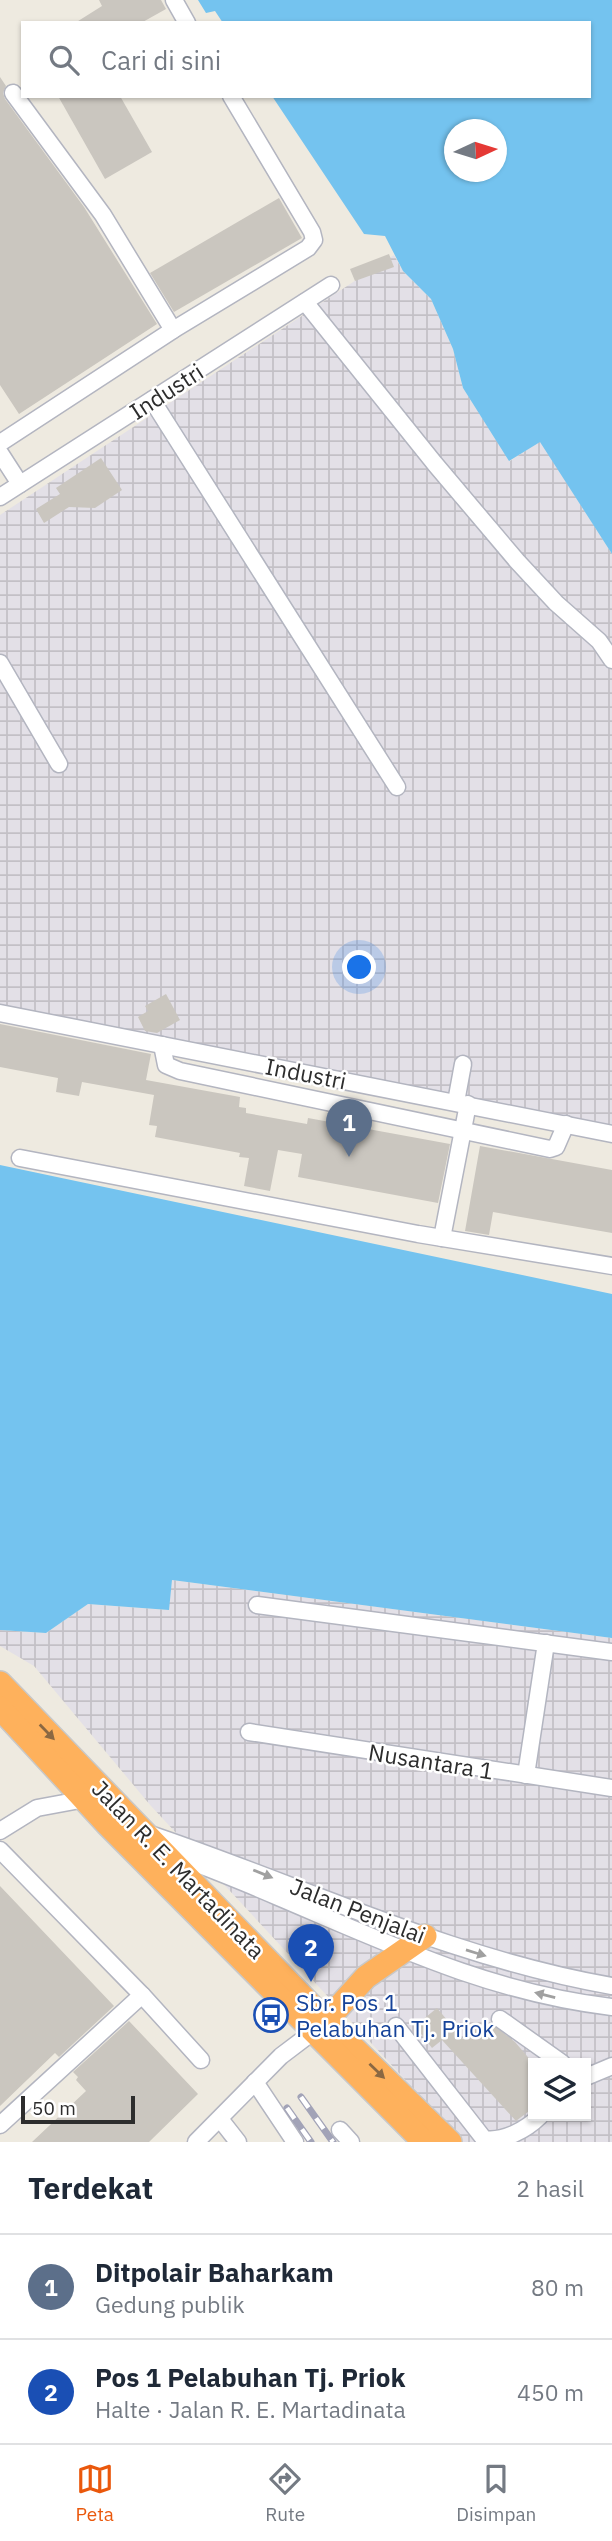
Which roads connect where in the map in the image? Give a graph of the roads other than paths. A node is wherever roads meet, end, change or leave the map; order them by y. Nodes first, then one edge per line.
1 (174, 0) edge
2 (186, 21) edge
3 (13, 93) dead end
4 (232, 98) edge
5 (331, 285) dead end
6 (305, 302) junction
7 (173, 330) junction
8 (152, 400) junction
9 (0, 443) edge
10 (0, 453) edge
11 (20, 484) junction
12 (0, 497) edge
13 (612, 660) edge
14 (0, 663) edge
15 (59, 764) dead end
16 (397, 787) dead end
17 (0, 1013) edge
18 (162, 1045) junction
19 (463, 1064) dead end
20 (462, 1103) junction
21 (566, 1124) junction
22 (463, 1129) junction
23 (612, 1133) edge
24 (20, 1158) dead end
25 (442, 1238) junction
26 (612, 1266) edge
27 (257, 1605) dead end
28 (546, 1643) junction
29 (612, 1652) edge
30 (0, 1683) edge
31 (0, 1708) edge
32 (249, 1732) dead end
33 (526, 1775) junction
34 (612, 1788) edge
35 (107, 1795) junction
36 (84, 1799) junction
37 (0, 1831) edge
38 (124, 1832) junction
39 (158, 1849) junction
40 (0, 1850) edge
41 (425, 1936) junction
42 (402, 1951) junction
43 (612, 1986) edge
44 (142, 1995) junction
45 (612, 2007) edge
46 (500, 2019) dead end
47 (396, 2026) dead end
48 (320, 2027) junction
49 (555, 2058) edge
50 (201, 2060) dead end
51 (612, 2066) edge
52 (591, 2075) edge
53 (255, 2082) junction
54 (220, 2119) junction
55 (532, 2121) edge
56 (0, 2125) edge
57 (196, 2142) edge
58 (238, 2142) edge
59 (295, 2142) edge
60 (425, 2142) edge
61 (450, 2142) edge

1 - 2 street
3 - 7 street
4 - 7 street
5 - 6 street, Industri
6 - 8 street, Industri
6 - 13 street
7 - 9 street
8 - 11 street, Industri
8 - 16 street
10 - 11 street
11 - 12 street, Industri
14 - 15 street
17 - 18 street, Industri
18 - 20 street, Industri
18 - 22 street
19 - 20 street
20 - 21 street, Industri
20 - 22 street
21 - 22 street
21 - 23 street, Industri
22 - 25 street
24 - 25 street
25 - 26 street
27 - 28 street
28 - 29 street
28 - 33 street
30 -> 35 highway, Jalan R. E. Martadinata
31 - 36 highway, Jalan R. E. Martadinata
32 - 33 street, Nusantara 1
33 - 34 street, Nusantara 1
35 - 36 street
35 - 38 highway, Jalan R. E. Martadinata
36 - 37 street
36 - 38 highway, Jalan R. E. Martadinata
38 - 39 highway, Jalan R. E. Martadinata
38 -> 41 street, Jalan Penjalai
38 - 48 highway, Jalan R. E. Martadinata
39 - 42 street, Jalan Penjalai
39 - 48 highway, Jalan R. E. Martadinata
40 - 44 street
41 - 42 highway
41 -> 43 street, Jalan Penjalai
45 -> 42 street, Jalan Penjalai
42 - 48 highway
44 - 50 street
44 - 56 street
46 - 49 street
47 - 55 street
48 - 53 street
48 - 60 highway, Jalan R. E. Martadinata
48 -> 61 highway, Jalan R. E. Martadinata
51 - 52 street
53 - 54 street
53 - 59 street
54 - 57 street
54 - 58 street

